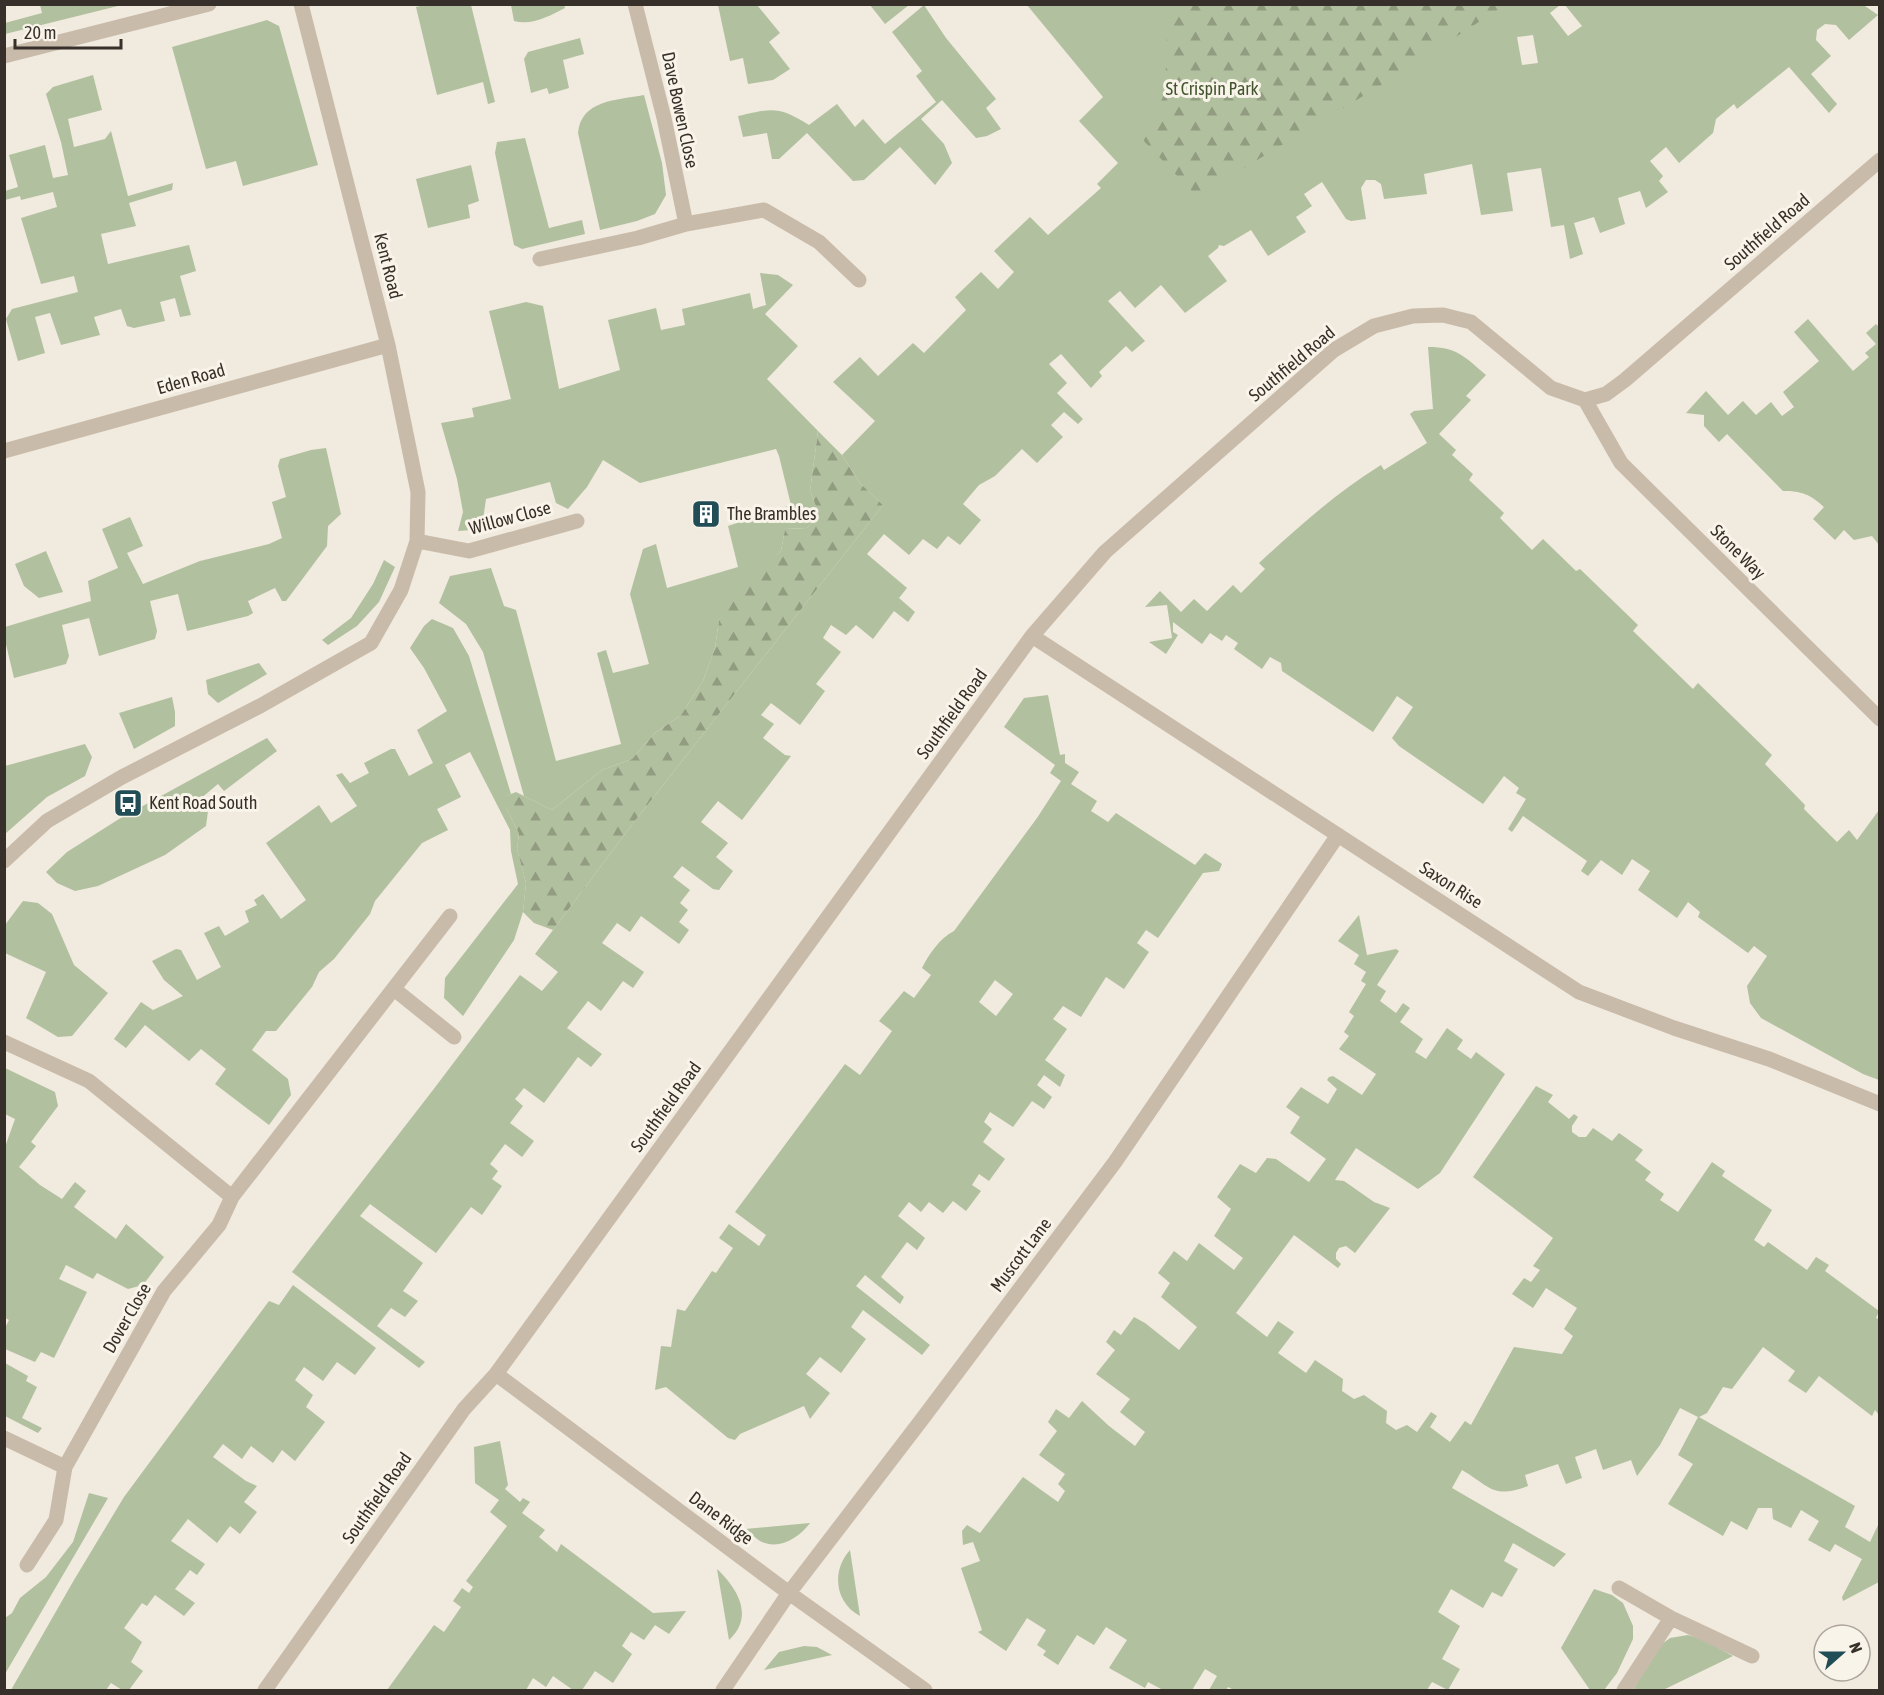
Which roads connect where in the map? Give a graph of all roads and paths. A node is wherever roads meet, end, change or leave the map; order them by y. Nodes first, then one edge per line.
1 (209, 4) edge
2 (301, 4) edge
3 (635, 4) edge
4 (4, 56) edge
5 (1880, 160) edge
6 (686, 224) junction
7 (540, 259) dead end
8 (859, 280) dead end
9 (388, 345) junction
10 (1585, 400) junction
11 (4, 451) edge
12 (577, 521) dead end
13 (417, 541) junction
14 (1032, 636) junction
15 (1880, 719) edge
16 (1338, 835) junction
17 (4, 861) edge
18 (450, 916) dead end
19 (394, 989) junction
20 (454, 1037) dead end
21 (4, 1042) edge
22 (1880, 1104) edge
23 (232, 1197) junction
24 (496, 1374) junction
25 (4, 1438) edge
26 (65, 1467) junction
27 (27, 1565) dead end
28 (1620, 1588) dead end
29 (789, 1593) junction
30 (1671, 1618) junction
31 (1752, 1656) dead end
32 (265, 1690) edge
33 (723, 1690) edge
34 (925, 1690) edge
35 (1624, 1690) edge

1 - 4 street
2 - 9 street, Kent Road
3 - 6 street, Dave Bowen Close
5 - 10 street, Southfield Road
6 - 7 street
6 - 8 street
9 - 11 street, Eden Road
9 - 13 street, Kent Road
10 - 14 street, Southfield Road
10 - 15 street, Stone Way
12 - 13 street, Willow Close
13 - 17 street
14 - 16 street, Saxon Rise
14 - 24 street, Southfield Road
16 - 22 street, Saxon Rise
16 - 29 street, Muscott Lane
18 - 19 street, Dover Close
19 - 20 street
19 - 23 street, Dover Close
21 - 23 street
23 - 26 street, Dover Close
24 - 29 street, Dane Ridge
24 - 32 street, Southfield Road
25 - 26 street
26 - 27 street, Dover Close
28 - 30 street
29 - 33 street, Muscott Lane
29 - 34 street, Dane Ridge
30 - 31 street
30 - 35 street

